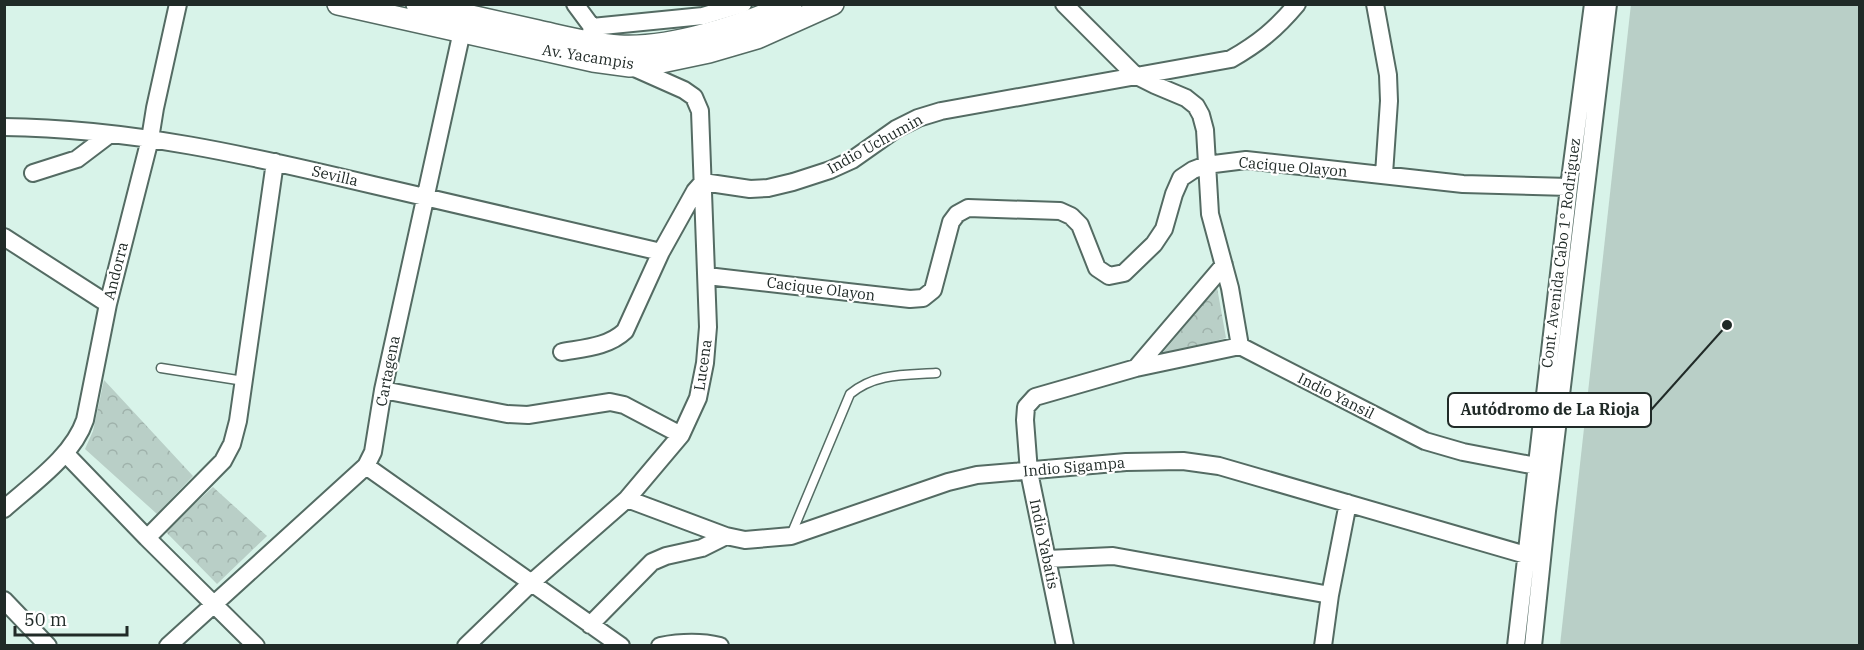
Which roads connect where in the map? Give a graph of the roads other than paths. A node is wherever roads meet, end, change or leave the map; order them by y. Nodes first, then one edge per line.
1 (178, 4) edge
2 (338, 4) edge
3 (417, 4) edge
4 (575, 4) edge
5 (743, 4) edge
6 (792, 4) edge
7 (833, 4) edge
8 (1064, 4) edge
9 (1297, 4) edge
10 (1375, 4) edge
11 (1593, 4) edge
12 (1608, 4) edge
13 (463, 24) junction
14 (591, 35) junction
15 (630, 66) junction
16 (1135, 75) junction
17 (4, 127) edge
18 (110, 134) junction
19 (150, 139) junction
20 (275, 162) junction
21 (1206, 165) junction
22 (33, 173) dead end
23 (1384, 174) junction
24 (703, 182) junction
25 (1569, 188) junction
26 (425, 197) junction
27 (4, 237) edge
28 (662, 252) junction
29 (1224, 265) junction
30 (707, 276) junction
31 (108, 304) junction
32 (1239, 346) junction
33 (562, 352) dead end
34 (161, 368) dead end
35 (1136, 368) junction
36 (936, 373) dead end
37 (244, 381) junction
38 (383, 390) junction
39 (681, 435) junction
40 (65, 453) junction
41 (366, 466) junction
42 (1536, 466) junction
43 (1029, 472) junction
44 (627, 499) junction
45 (1348, 503) junction
46 (4, 509) edge
47 (726, 536) junction
48 (791, 536) junction
49 (147, 538) junction
50 (1526, 555) junction
51 (1047, 559) junction
52 (531, 583) junction
53 (1330, 595) junction
54 (4, 600) edge
55 (214, 604) junction
56 (590, 625) junction
57 (48, 645) edge
58 (168, 645) edge
59 (256, 645) edge
60 (466, 645) edge
61 (621, 645) edge
62 (660, 645) edge
63 (720, 645) edge
64 (1065, 645) edge
65 (1323, 645) edge
66 (1516, 645) edge
67 (1533, 645) edge

1 - 19 street, Andorra
2 - 13 street, Av. Yacampis
3 - 13 street
4 - 14 street
5 - 14 street
6 - 14 street
7 - 15 street, Av. Yacampis
8 - 16 street
9 - 16 street, Indio Uchumin
10 - 23 street
11 - 25 street, Cont. Avenida Cabo 1° Rodriguez
12 - 67 street, Cont. Avenida Cabo 1° Rodriguez
13 - 14 street
13 - 15 street, Av. Yacampis
13 - 26 street, Cartagena
15 - 24 street, Lucena
16 - 21 street
16 - 24 street, Indio Uchumin
17 - 18 street, Sevilla
18 - 19 street, Sevilla
18 - 22 street
19 - 20 street, Sevilla
19 - 31 street, Andorra
20 - 26 street, Sevilla
20 - 37 street
21 - 23 street, Cacique Olayon
21 - 29 street
21 - 30 street, Cacique Olayon
23 - 25 street, Cacique Olayon
24 - 28 street
24 - 30 street, Lucena
25 - 42 street, Cont. Avenida Cabo 1° Rodriguez
26 - 28 street, Sevilla
26 - 38 street, Cartagena
27 - 31 street
28 - 33 street
29 - 32 street
29 - 35 street
30 - 39 street, Lucena
31 - 40 street, Andorra
32 - 35 street
32 - 42 street, Indio Yansil
34 - 37 lane
35 - 43 street, Indio Yabatis
36 - 48 lane
37 - 49 street
38 - 39 street
38 - 41 street, Cartagena
39 - 44 street, Lucena
40 - 46 street, Andorra
40 - 49 street
41 - 52 street
41 - 55 street, Cartagena
42 - 50 street, Cont. Avenida Cabo 1° Rodriguez
43 - 45 street, Indio Sigampa
43 - 48 street, Indio Sigampa
43 - 51 street, Indio Yabatis
44 - 47 street, Indio Sigampa
44 - 52 street, Lucena
45 - 50 street, Indio Sigampa
45 - 53 street
47 - 48 street, Indio Sigampa
47 - 56 street
49 - 55 street
50 - 66 street, Cont. Avenida Cabo 1° Rodriguez
51 - 53 street
51 - 64 street, Indio Yabatis
52 - 56 street
52 - 60 street, Lucena
53 - 65 street
54 - 57 street
55 - 58 street, Cartagena
55 - 59 street
56 - 61 street
62 - 63 street

